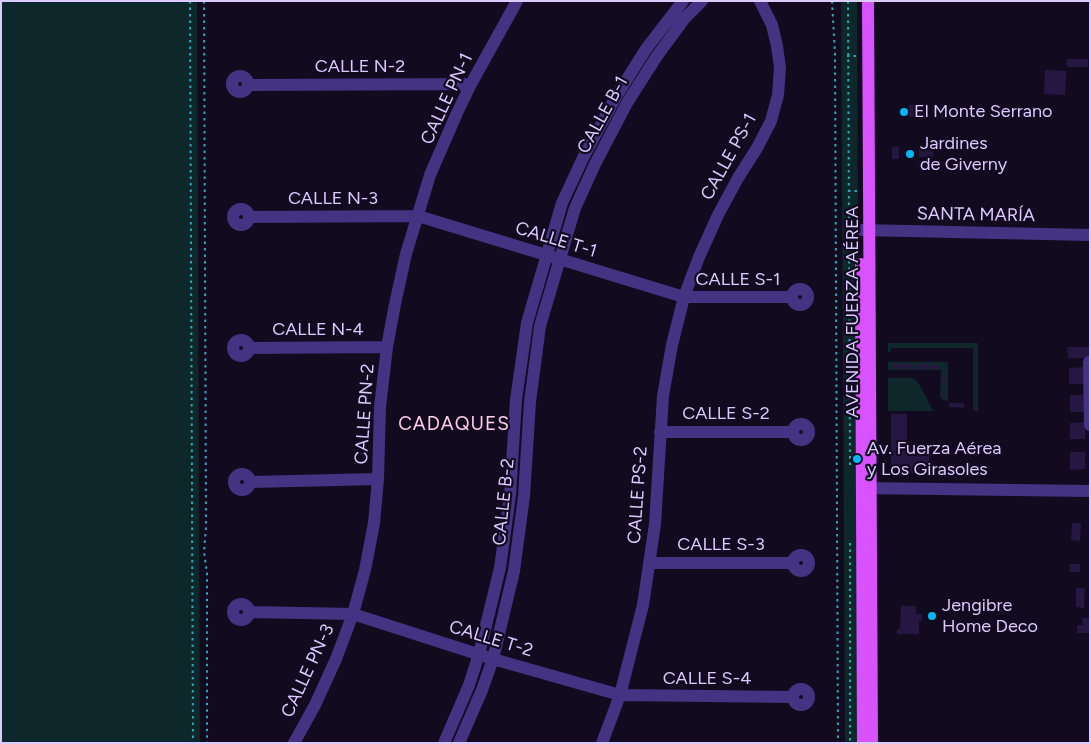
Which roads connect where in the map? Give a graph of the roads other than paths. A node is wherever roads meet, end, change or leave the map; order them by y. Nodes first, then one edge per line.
1 (509, 1) edge
2 (517, 1) edge
3 (683, 1) edge
4 (702, 1) edge
5 (760, 1) edge
6 (860, 1) edge
7 (868, 1) edge
8 (509, 15) junction
9 (249, 84) dead end
10 (471, 84) junction
11 (622, 99) junction
12 (418, 216) junction
13 (249, 217) dead end
14 (865, 230) junction
15 (1090, 235) edge
16 (545, 255) junction
17 (559, 259) junction
18 (684, 297) junction
19 (791, 297) dead end
20 (387, 347) junction
21 (250, 348) dead end
22 (1089, 362) edge
23 (1090, 426) edge
24 (660, 432) junction
25 (792, 432) dead end
26 (378, 480) junction
27 (250, 482) dead end
28 (867, 488) junction
29 (1090, 491) edge
30 (650, 562) junction
31 (793, 563) dead end
32 (250, 612) dead end
33 (353, 614) junction
34 (479, 654) junction
35 (493, 659) junction
36 (620, 695) junction
37 (793, 697) dead end
38 (294, 743) edge
39 (444, 743) edge
40 (458, 743) edge
41 (602, 743) edge
42 (863, 743) edge
43 (872, 743) edge

1 - 8 street
2 - 8 street, CALLE PN-1
3 - 11 street, CALLE B-1
4 - 11 street, CALLE B-1
5 - 18 street, CALLE PS-1
6 - 14 main road, AVENIDA FUERZA AÉREA
7 - 14 main road, AVENIDA FUERZA AÉREA
8 - 10 street, CALLE PN-1
9 - 10 street, CALLE N-2
10 - 12 street, CALLE PN-1
11 - 16 street, CALLE B-1
11 - 17 street, CALLE B-1
12 - 13 street, CALLE N-3
12 - 16 street, CALLE T-1
12 - 20 street, CALLE PN-2
14 - 15 street, SANTA MARÍA
14 - 28 main road, AVENIDA FUERZA AÉREA
16 - 17 street, CALLE T-1
16 - 34 street, CALLE B-2
17 - 18 street, CALLE T-1
17 - 35 street, CALLE B-2
18 - 19 street, CALLE S-1
18 - 24 street, CALLE PS-2
20 - 21 street, CALLE N-4
20 - 26 street, CALLE PN-2
22 - 23 street
24 - 25 street, CALLE S-2
24 - 30 street, CALLE PS-2
26 - 27 street
26 - 33 street, CALLE PN-2
28 - 29 street
28 - 42 main road, AVENIDA FUERZA AÉREA
28 - 43 main road, AVENIDA FUERZA AÉREA
30 - 31 street, CALLE S-3
30 - 36 street, CALLE PS-2
32 - 33 street, CALLE T-2
33 - 34 street, CALLE T-2
33 - 38 street, CALLE PN-3
34 - 35 street, CALLE T-2
34 - 39 street, CALLE B-2
35 - 36 street, CALLE T-2
35 - 40 street, CALLE B-2
36 - 37 street, CALLE S-4
36 - 41 street, CALLE PS-2

